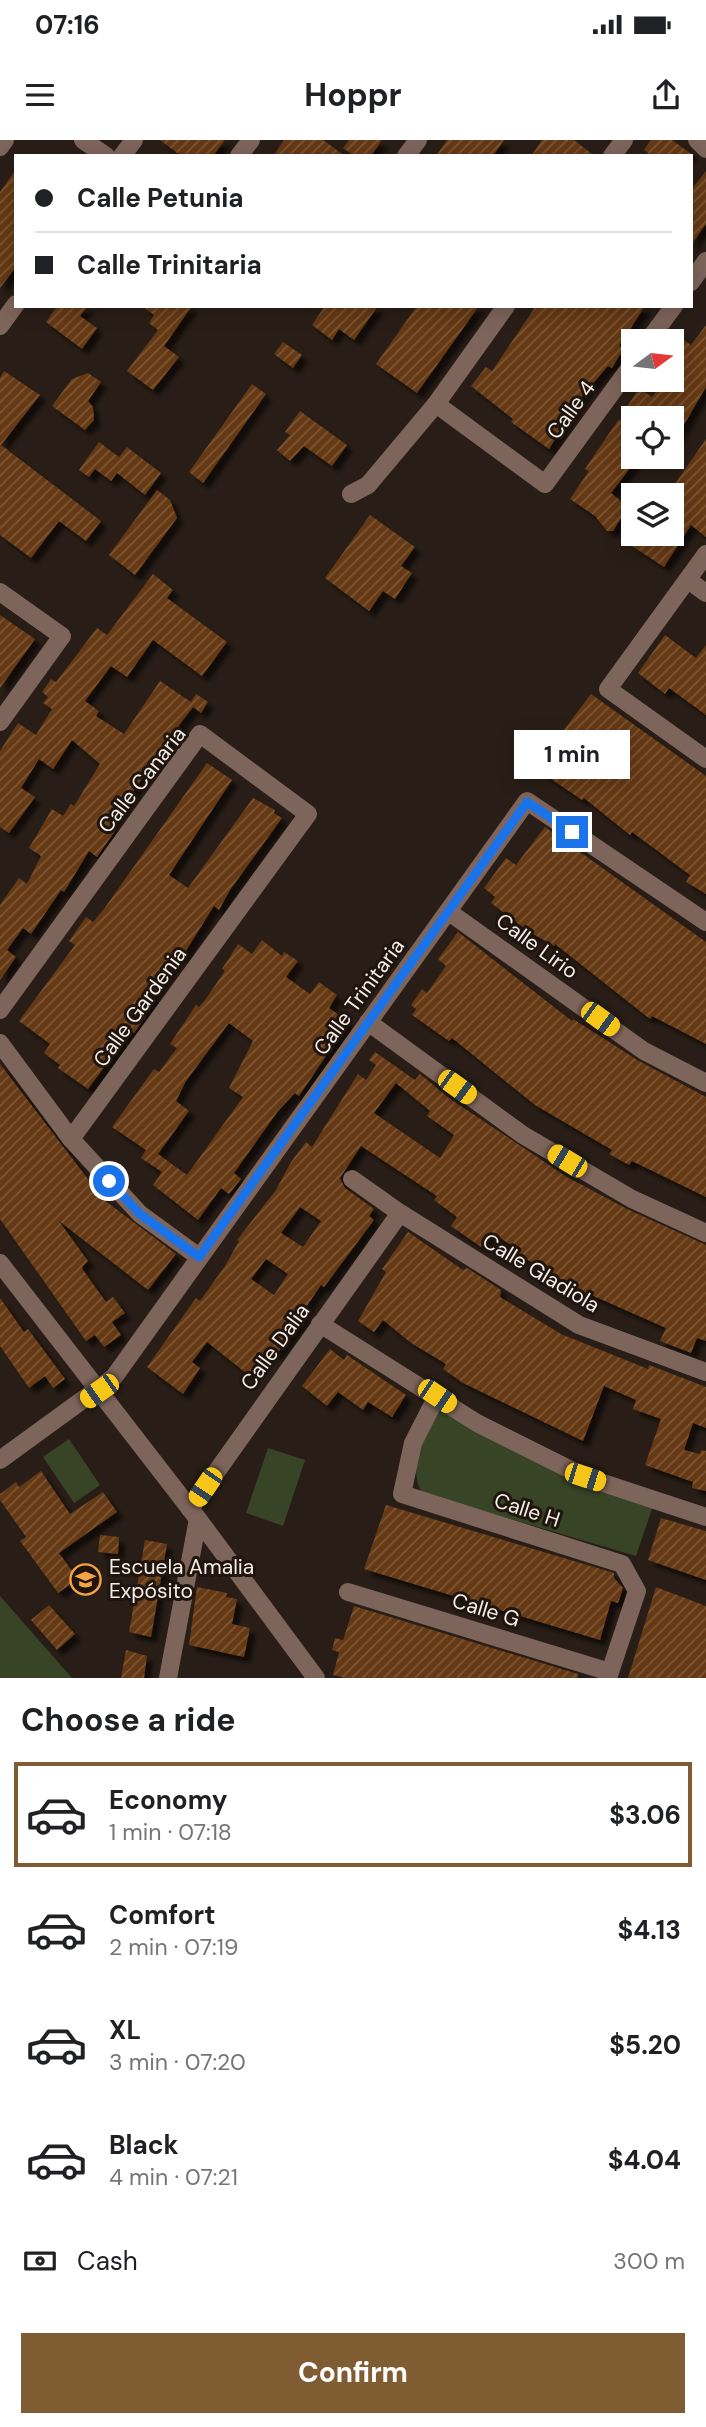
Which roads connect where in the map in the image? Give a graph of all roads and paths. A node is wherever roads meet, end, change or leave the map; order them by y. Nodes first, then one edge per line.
1 (5, 140) edge
2 (83, 140) edge
3 (697, 140) edge
4 (0, 147) edge
5 (706, 149) edge
6 (103, 154) edge
7 (706, 261) edge
8 (693, 279) edge
9 (14, 307) edge
10 (505, 308) edge
11 (673, 308) edge
12 (0, 326) edge
13 (657, 329) edge
14 (621, 380) edge
15 (436, 404) junction
16 (351, 494) dead end
17 (706, 554) edge
18 (688, 580) junction
19 (0, 592) edge
20 (706, 593) edge
21 (0, 722) edge
22 (706, 760) edge
23 (245, 901) joint
24 (449, 912) junction
25 (706, 922) edge
26 (0, 1010) edge
27 (368, 1022) junction
28 (0, 1043) edge
29 (706, 1083) edge
30 (71, 1139) junction
31 (352, 1179) dead end
32 (400, 1213) junction
33 (706, 1233) edge
34 (199, 1257) junction
35 (0, 1263) edge
36 (320, 1324) junction
37 (706, 1372) edge
38 (99, 1391) junction
39 (437, 1396) junction
40 (0, 1460) edge
41 (194, 1514) junction
42 (706, 1517) edge
43 (348, 1592) dead end
44 (609, 1675) edge
45 (168, 1678) edge
46 (316, 1678) edge

1 - 4 street
2 - 6 street
3 - 5 street
7 - 8 street
9 - 12 street
10 - 15 street
11 - 13 street
14 - 15 street, Calle 4
15 - 16 street
17 - 18 street
18 - 20 street
18 - 22 street
19 - 21 street
23 - 26 street, Calle Canaria
23 - 30 street, Calle Gardenia
24 - 25 street, Calle Trinitaria
24 - 27 street, Calle Trinitaria
24 - 29 street, Calle Lirio
27 - 33 street
27 - 34 street, Calle Trinitaria
28 - 30 street
30 - 34 street
31 - 32 street, Calle Gladiola
32 - 36 street, Calle Dalia
32 - 37 street, Calle Gladiola
34 - 38 street, Calle Trinitaria
35 - 38 street
36 - 39 street
36 - 41 street, Calle Dalia
38 - 40 street, Calle Trinitaria
38 - 41 street
39 - 42 street
39 - 44 street, Calle H
41 - 45 street
41 - 46 street
43 - 44 street, Calle G

